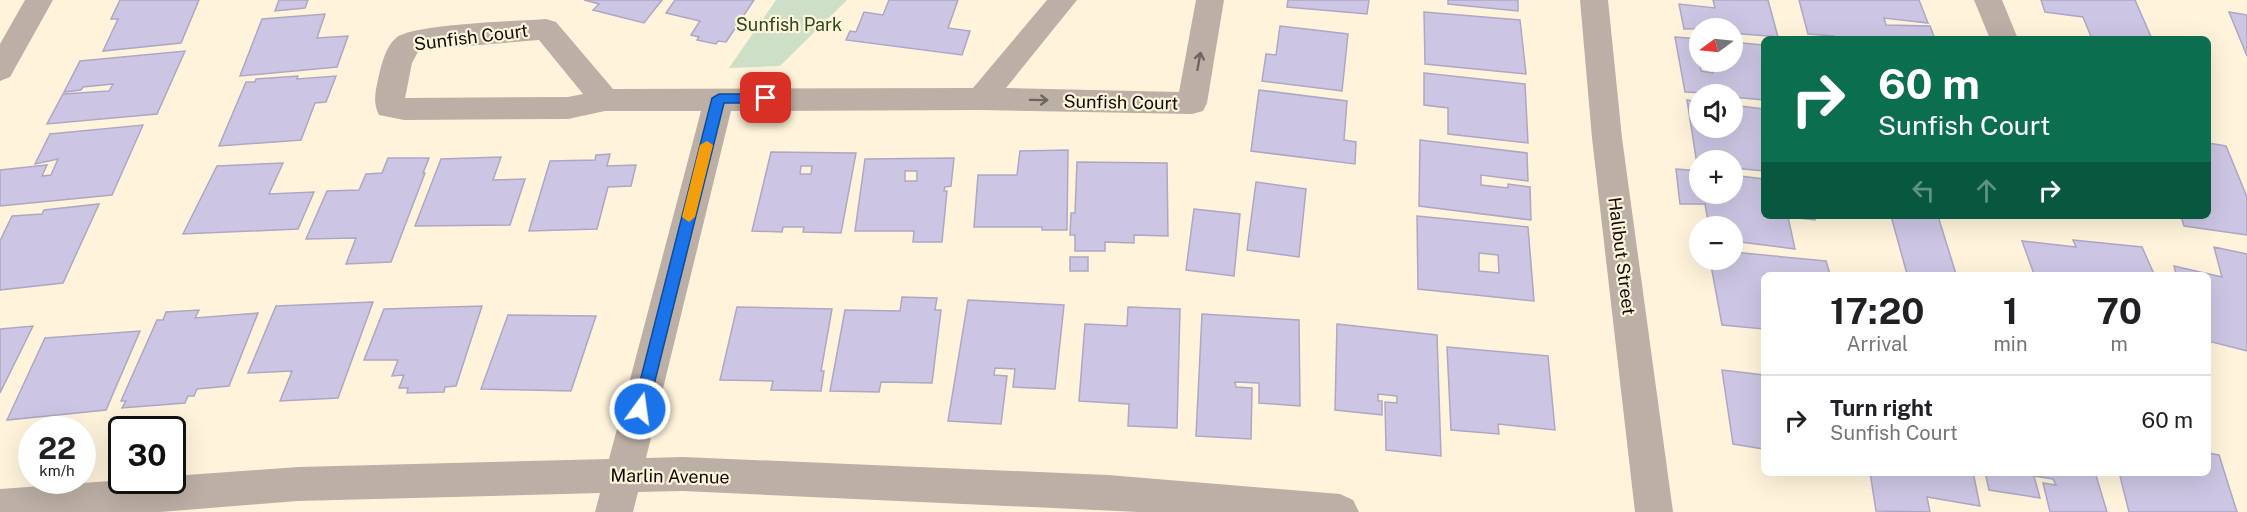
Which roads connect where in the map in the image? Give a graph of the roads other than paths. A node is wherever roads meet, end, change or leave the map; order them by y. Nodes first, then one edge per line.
1 (39, 0) edge
2 (1063, 0) edge
3 (1210, 0) edge
4 (1594, 0) edge
5 (1988, 0) edge
6 (2003, 36) edge
7 (0, 70) edge
8 (719, 98) junction
9 (981, 99) junction
10 (605, 100) junction
11 (624, 475) junction
12 (0, 507) edge
13 (614, 512) edge
14 (1340, 512) edge
15 (1654, 512) edge

1 - 7 street
2 - 9 street
9 -> 3 street, Sunfish Court
4 - 15 street, Halibut Street
5 - 6 street
8 - 9 street, Sunfish Court
8 - 10 street, Sunfish Court
8 - 11 street
10 - 10 street, Sunfish Court
11 - 12 street, Marlin Avenue
11 - 13 street
11 - 14 street, Marlin Avenue

